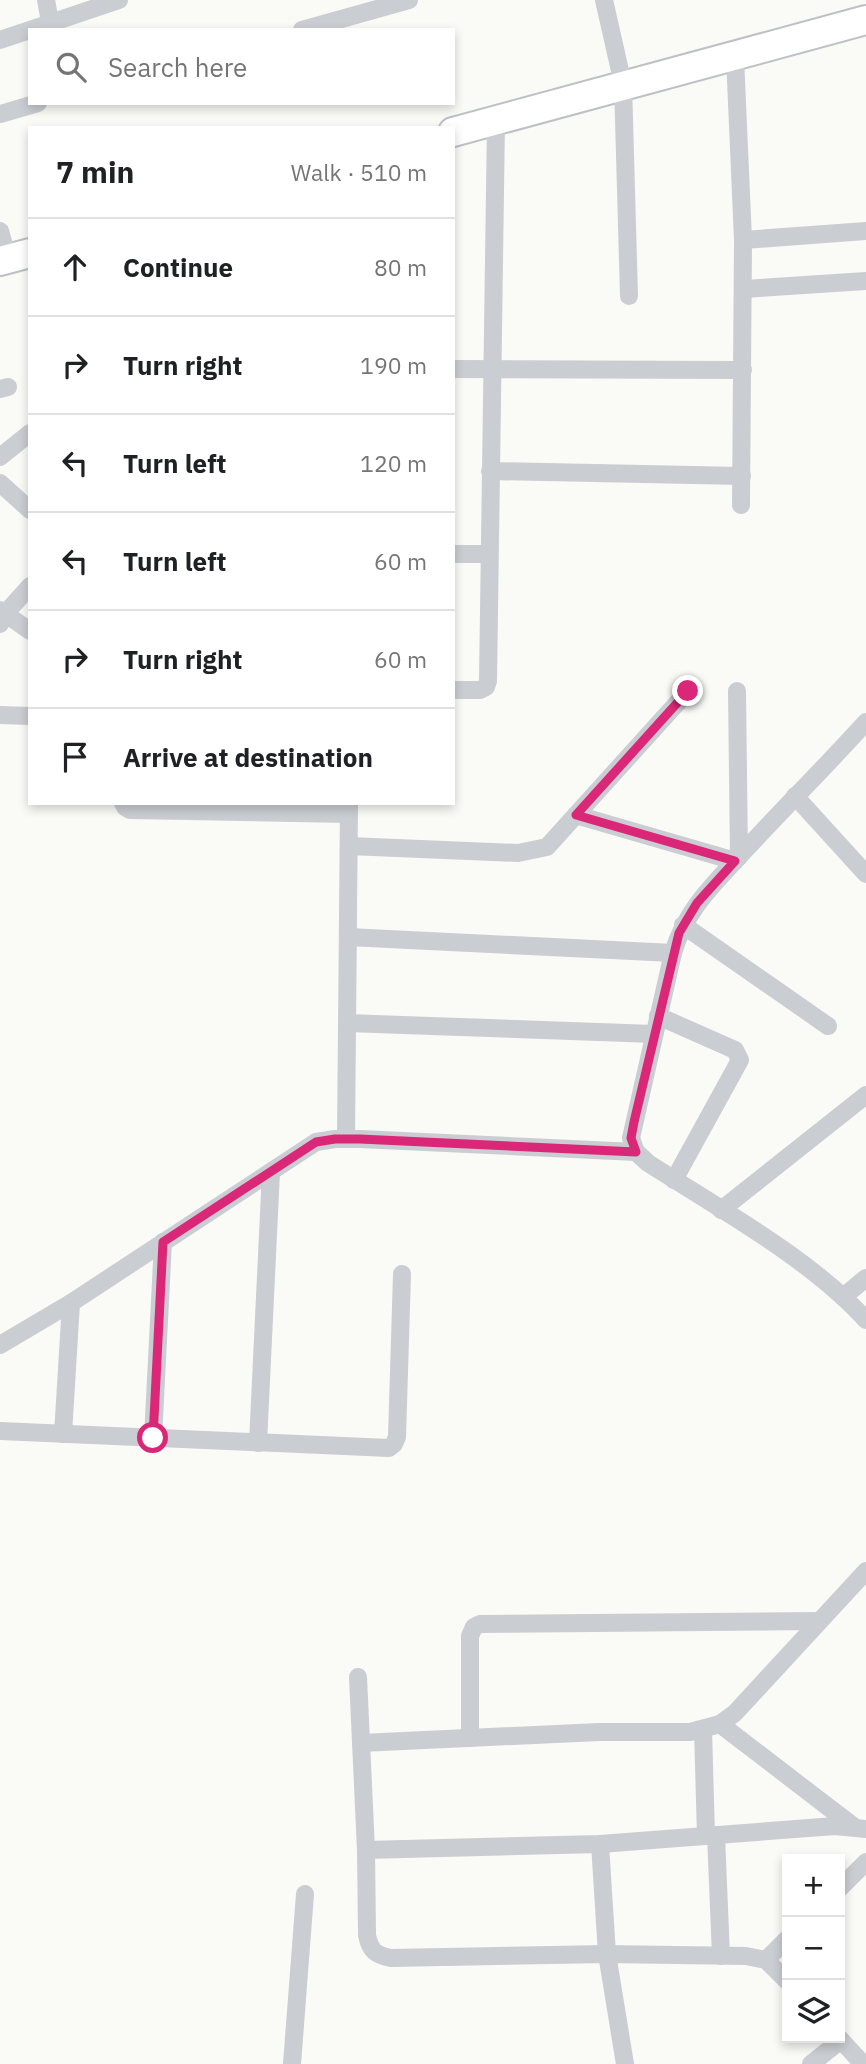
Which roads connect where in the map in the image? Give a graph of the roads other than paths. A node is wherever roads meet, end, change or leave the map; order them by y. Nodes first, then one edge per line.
1 (46, 0) edge
2 (119, 0) edge
3 (409, 0) edge
4 (604, 0) edge
5 (866, 20) edge
6 (50, 22) junction
7 (33, 28) edge
8 (309, 28) edge
9 (28, 30) edge
10 (0, 40) edge
11 (736, 57) junction
12 (623, 85) junction
13 (31, 105) edge
14 (0, 114) edge
15 (496, 121) junction
16 (455, 131) edge
17 (866, 231) edge
18 (0, 232) edge
19 (743, 240) junction
20 (13, 258) edge
21 (866, 281) edge
22 (744, 289) junction
23 (629, 296) dead end
24 (455, 369) edge
25 (492, 370) junction
26 (743, 370) junction
27 (28, 435) edge
28 (0, 457) edge
29 (490, 471) junction
30 (743, 476) junction
31 (0, 482) edge
32 (741, 505) dead end
33 (28, 508) edge
34 (455, 554) edge
35 (489, 554) junction
36 (28, 588) edge
37 (2, 616) edge
38 (28, 630) edge
39 (455, 690) edge
40 (688, 691) dead end
41 (737, 691) dead end
42 (0, 715) edge
43 (28, 716) edge
44 (866, 722) edge
45 (795, 796) junction
46 (124, 805) edge
47 (349, 809) edge
48 (576, 815) junction
49 (349, 846) junction
50 (737, 859) junction
51 (866, 874) edge
52 (683, 925) junction
53 (348, 937) junction
54 (673, 953) junction
55 (658, 1016) junction
56 (347, 1023) junction
57 (828, 1027) dead end
58 (654, 1034) junction
59 (866, 1095) edge
60 (346, 1139) junction
61 (636, 1152) junction
62 (271, 1172) junction
63 (674, 1180) junction
64 (721, 1210) junction
65 (163, 1242) junction
66 (402, 1274) dead end
67 (866, 1278) edge
68 (843, 1297) junction
69 (71, 1303) junction
70 (866, 1320) edge
71 (0, 1345) edge
72 (0, 1431) edge
73 (63, 1434) junction
74 (153, 1438) junction
75 (258, 1443) junction
76 (866, 1571) edge
77 (819, 1621) junction
78 (359, 1677) dead end
79 (720, 1724) junction
80 (703, 1730) junction
81 (470, 1738) junction
82 (361, 1743) junction
83 (860, 1828) edge
84 (711, 1836) junction
85 (600, 1844) junction
86 (366, 1850) junction
87 (866, 1862) edge
88 (845, 1883) edge
89 (305, 1894) dead end
90 (782, 1944) edge
91 (607, 1954) junction
92 (721, 1956) junction
93 (766, 1960) junction
94 (786, 1980) edge
95 (835, 2043) edge
96 (844, 2043) edge
97 (292, 2064) edge
98 (625, 2064) edge
99 (811, 2064) edge
100 (863, 2064) edge

1 - 6 street
2 - 6 street
3 - 8 street
4 - 12 street
5 - 11 main road
6 - 7 street
9 - 10 street
11 - 12 main road
11 - 19 street
12 - 15 main road
12 - 23 street
13 - 14 street
15 - 16 main road
15 - 25 street
17 - 19 street
18 - 20 street
19 - 22 street
21 - 22 street
22 - 26 street
24 - 25 street
25 - 26 street
25 - 29 street
26 - 30 street
27 - 28 street
29 - 30 street
29 - 35 street
30 - 32 street
31 - 33 street
34 - 35 street
35 - 39 street
36 - 37 street
37 - 38 street
40 - 48 street
41 - 50 street
42 - 43 street
44 - 45 street
45 - 50 street
45 - 51 street
46 - 47 street
47 - 49 street
48 - 49 street
48 - 50 street
49 - 53 street
50 - 52 street
52 - 54 street
52 - 57 street
53 - 54 street
53 - 56 street
54 - 55 street
55 - 58 street
55 - 63 street
56 - 58 street
56 - 60 street
58 - 61 street
59 - 64 street
60 - 61 street
60 - 62 street
61 - 63 street
62 - 65 street
62 - 75 street
63 - 64 street
64 - 68 street
65 - 69 street
65 - 74 street
66 - 75 street
67 - 68 street
68 - 70 street
69 - 71 street
69 - 73 street
72 - 73 street
73 - 74 street
74 - 75 street
76 - 77 street
77 - 79 street
77 - 81 street
78 - 82 street
79 - 80 street
79 - 83 street
80 - 81 street
80 - 84 street
81 - 82 street
82 - 86 street
83 - 84 street
84 - 85 street
84 - 92 street
85 - 86 street
85 - 91 street
86 - 91 street
87 - 88 street
89 - 97 street
90 - 93 street
91 - 92 street
91 - 98 street
92 - 93 street
93 - 94 street
95 - 99 street
96 - 100 street

